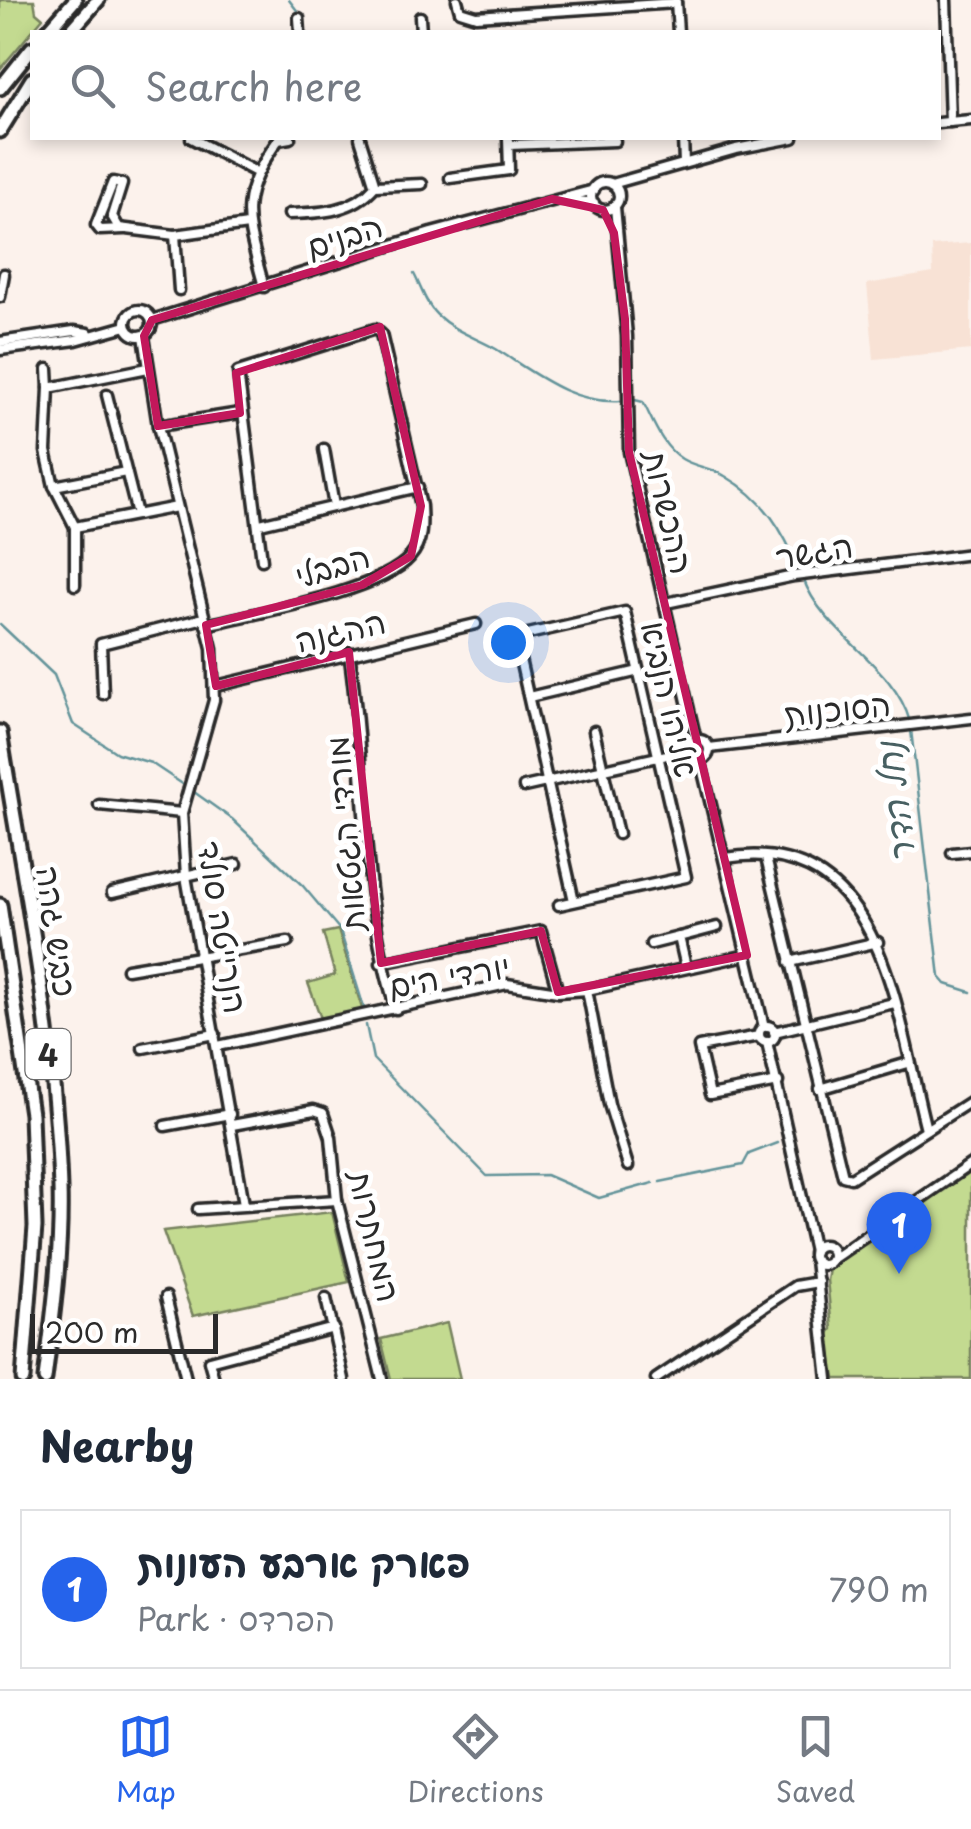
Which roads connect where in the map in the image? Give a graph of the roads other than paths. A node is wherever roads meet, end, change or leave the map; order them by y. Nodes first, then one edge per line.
1 (76, 0) edge
2 (98, 0) edge
3 (457, 0) edge
4 (946, 0) edge
5 (676, 1) edge
6 (603, 3) edge
7 (525, 5) edge
8 (420, 17) dead end
9 (299, 18) dead end
10 (48, 30) edge
11 (72, 30) edge
12 (300, 30) edge
13 (421, 30) edge
14 (678, 30) edge
15 (943, 38) edge
16 (30, 50) edge
17 (30, 82) edge
18 (0, 88) edge
19 (971, 120) edge
20 (941, 122) edge
21 (950, 122) junction
22 (0, 131) edge
23 (196, 140) edge
24 (275, 140) edge
25 (361, 140) edge
26 (682, 140) edge
27 (784, 140) edge
28 (508, 141) edge
29 (616, 141) dead end
30 (684, 163) junction
31 (256, 172) junction
32 (644, 174) junction
33 (450, 178) dead end
34 (422, 184) dead end
35 (612, 184) junction
36 (375, 186) junction
37 (594, 190) junction
38 (619, 194) junction
39 (552, 199) junction
40 (594, 203) junction
41 (615, 206) junction
42 (603, 210) junction
43 (288, 214) dead end
44 (248, 225) junction
45 (124, 229) junction
46 (614, 233) junction
47 (176, 234) junction
48 (4, 274) dead end
49 (264, 287) junction
50 (179, 290) dead end
51 (0, 297) edge
52 (152, 320) junction
53 (126, 326) junction
54 (144, 336) junction
55 (0, 347) edge
56 (148, 368) junction
57 (48, 369) dead end
58 (49, 388) junction
59 (107, 395) dead end
60 (240, 413) junction
61 (158, 426) junction
62 (324, 449) dead end
63 (126, 472) junction
64 (54, 486) junction
65 (418, 487) junction
66 (177, 506) junction
67 (334, 506) junction
68 (137, 514) junction
69 (260, 524) junction
70 (75, 527) junction
71 (971, 554) edge
72 (262, 560) dead end
73 (76, 586) dead end
74 (666, 604) junction
75 (205, 621) junction
76 (476, 624) dead end
77 (349, 652) junction
78 (639, 671) junction
79 (216, 686) junction
80 (104, 694) dead end
81 (529, 697) junction
82 (971, 718) edge
83 (594, 731) dead end
84 (0, 732) edge
85 (696, 740) junction
86 (709, 748) junction
87 (689, 750) junction
88 (658, 755) junction
89 (700, 759) junction
90 (602, 768) junction
91 (548, 782) junction
92 (524, 787) dead end
93 (99, 805) dead end
94 (182, 814) junction
95 (618, 834) dead end
96 (971, 851) edge
97 (952, 853) dead end
98 (724, 858) junction
99 (766, 858) junction
100 (237, 864) dead end
101 (186, 876) junction
102 (112, 893) dead end
103 (574, 900) junction
104 (558, 904) dead end
105 (0, 906) edge
106 (717, 927) dead end
107 (679, 937) junction
108 (288, 942) dead end
109 (878, 942) junction
110 (650, 944) dead end
111 (747, 955) junction
112 (200, 958) junction
113 (790, 962) junction
114 (382, 963) junction
115 (686, 967) junction
116 (126, 969) dead end
117 (587, 990) junction
118 (558, 992) junction
119 (894, 1003) junction
120 (396, 1009) junction
121 (804, 1024) junction
122 (215, 1034) junction
123 (763, 1035) junction
124 (218, 1046) junction
125 (142, 1048) dead end
126 (908, 1063) junction
127 (778, 1082) junction
128 (820, 1088) junction
129 (971, 1101) edge
130 (230, 1114) junction
131 (232, 1125) junction
132 (165, 1126) dead end
133 (926, 1129) junction
134 (971, 1164) edge
135 (628, 1166) dead end
136 (337, 1200) junction
137 (244, 1204) junction
138 (198, 1209) dead end
139 (809, 1228) junction
140 (853, 1246) junction
141 (828, 1248) junction
142 (814, 1255) junction
143 (829, 1262) junction
144 (818, 1284) junction
145 (166, 1296) dead end
146 (326, 1298) dead end
147 (334, 1328) junction
148 (23, 1379) edge
149 (44, 1379) edge
150 (186, 1379) edge
151 (214, 1379) edge
152 (344, 1379) edge
153 (382, 1379) edge
154 (656, 1379) edge
155 (828, 1379) edge

1 - 10 highway
2 - 11 highway
3 - 7 street
4 - 15 street
5 - 6 street
5 - 14 street
6 - 7 street
8 - 13 street
9 - 12 street
15 - 21 street
16 - 18 highway
17 - 22 highway
19 - 21 street
20 - 21 street
23 - 31 street
24 - 31 street
25 - 36 street
26 - 30 street
27 - 30 street
28 - 29 street
28 - 33 street
30 - 32 street
31 - 44 street
32 - 35 street
32 - 38 street
34 - 36 street
35 - 37 street
35 - 38 street
36 - 43 street
37 - 39 street, הבנים
37 - 40 street
38 - 41 street
39 - 40 street, הבנים
39 - 49 street, הבנים
40 - 42 street
41 - 42 street
41 - 46 street, ההכשרות
42 - 46 street, ההכשרות
44 - 47 street
44 - 49 street
45 - 45 street
45 - 47 street
46 - 74 street, ההכשרות
47 - 50 street
48 - 51 street
49 - 52 street, הבנים
52 - 53 street
52 - 54 street
53 - 54 street
53 - 55 street
54 - 56 street
56 - 58 street
56 - 61 street
57 - 58 street
58 - 64 street
59 - 63 street
60 - 61 street
60 - 65 street, הבבלי
60 - 69 street
61 - 66 street, הנרייטה סולד
62 - 67 street
63 - 64 street
63 - 68 street
64 - 70 street
65 - 67 street
65 - 75 street, הבבלי
66 - 68 street
66 - 75 street, הנרייטה סולד
67 - 69 street
68 - 70 street
69 - 72 street
70 - 73 street
71 - 74 street, הגשר
74 - 85 street, ההכשרות
75 - 79 street, הנרייטה סולד
75 - 80 street, הבבלי
76 - 77 street, ההגנה
77 - 79 street, ההגנה
77 - 114 street, מורדי הגטאות
78 - 81 street
78 - 81 street, אליהו הנביא
78 - 88 street, אליהו הנביא
79 - 94 street, הנרייטה סולד
81 - 91 street, אליהו הנביא
82 - 86 street, הסוכנות
83 - 90 street
84 - 149 highway, כביש גהה / 4
85 - 86 street
85 - 87 street
86 - 89 street
87 - 88 street
87 - 89 street
88 - 90 street
88 - 103 street, אליהו הנביא
89 - 98 street
90 - 91 street
90 - 95 street
91 - 92 street
91 - 103 street, אליהו הנביא
93 - 94 street
94 - 101 street, הנרייטה סולד
96 - 97 street
98 - 99 street
98 - 111 street
99 - 109 street
99 - 113 street
100 - 101 street
101 - 102 street
101 - 112 street, הנרייטה סולד
103 - 104 street
105 - 148 highway, כביש גהה / 4
106 - 107 street
107 - 110 street
107 - 115 street
108 - 112 street
109 - 113 street
109 - 119 street
111 - 115 street, יורדי הים
111 - 123 street
112 - 116 street
112 - 122 street, הנרייטה סולד
113 - 121 street
114 - 118 street
114 - 120 street, מורדי הגטאות
115 - 117 street, יורדי הים
117 - 118 street, יורדי הים
117 - 135 street
118 - 120 street, יורדי הים
119 - 121 street
119 - 126 street
120 - 124 street, יורדי הים
121 - 123 street
121 - 128 street
122 - 124 street, הנרייטה סולד
122 - 125 street
123 - 127 street
123 - 127 street
124 - 130 street, הנרייטה סולד
126 - 128 street
126 - 133 street
127 - 139 street
128 - 133 street
129 - 133 street
130 - 131 street, הנרייטה סולד
130 - 132 street
131 - 136 street, המחתרות
131 - 137 street, הנרייטה סולד
134 - 140 street
136 - 137 street
136 - 153 street, המחתרות
137 - 138 street
139 - 141 street
139 - 142 street
140 - 141 street
140 - 143 street
141 - 142 street
141 - 143 street
142 - 143 street
142 - 144 street
143 - 144 street
144 - 154 street
144 - 155 street
145 - 150 street
146 - 147 street
147 - 151 street
147 - 152 street

